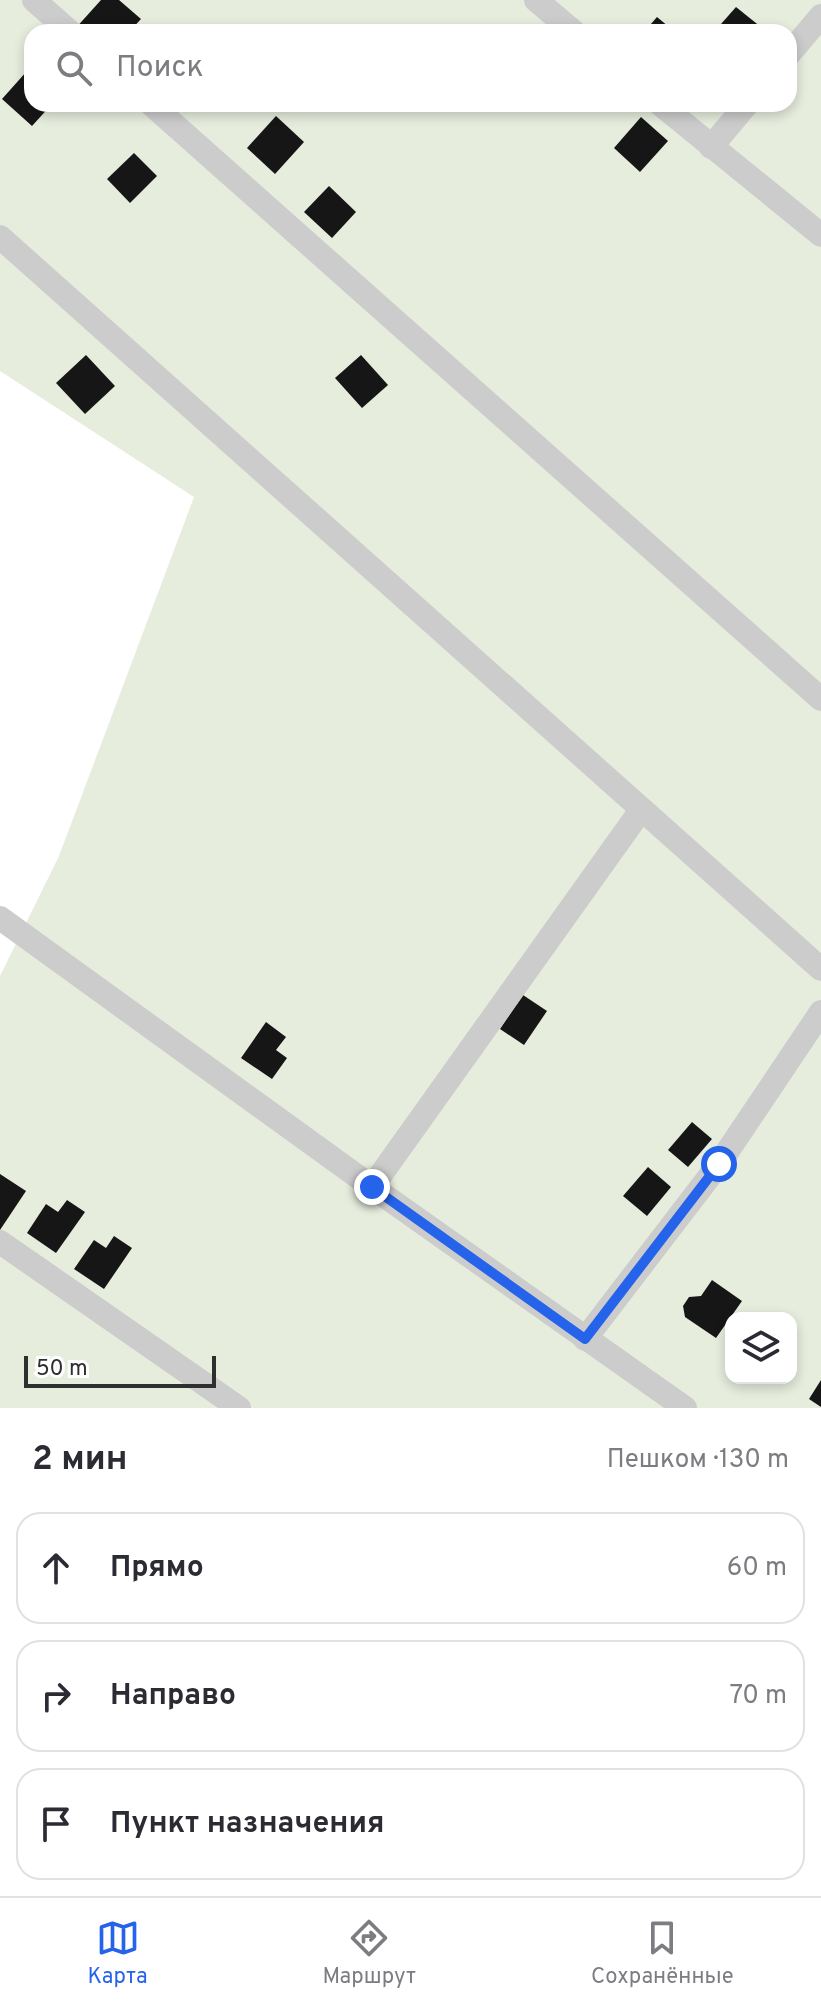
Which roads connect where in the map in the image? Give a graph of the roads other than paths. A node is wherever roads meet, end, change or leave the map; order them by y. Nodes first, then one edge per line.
1 (34, 0) edge
2 (536, 0) edge
3 (821, 16) edge
4 (61, 24) edge
5 (564, 24) edge
6 (797, 44) edge
7 (160, 112) edge
8 (669, 112) edge
9 (740, 112) edge
10 (711, 147) junction
11 (821, 235) edge
12 (0, 237) edge
13 (821, 699) edge
14 (641, 810) junction
15 (0, 918) edge
16 (821, 969) edge
17 (821, 1012) edge
18 (372, 1187) junction
19 (0, 1242) edge
20 (585, 1339) junction
21 (239, 1408) edge
22 (685, 1408) edge

1 - 4 street
2 - 5 street
3 - 6 street
7 - 13 street
8 - 10 street
9 - 10 street
10 - 11 street
12 - 14 street
14 - 16 street
14 - 18 street
15 - 18 street
17 - 20 street
18 - 20 street
19 - 21 street
20 - 22 street

